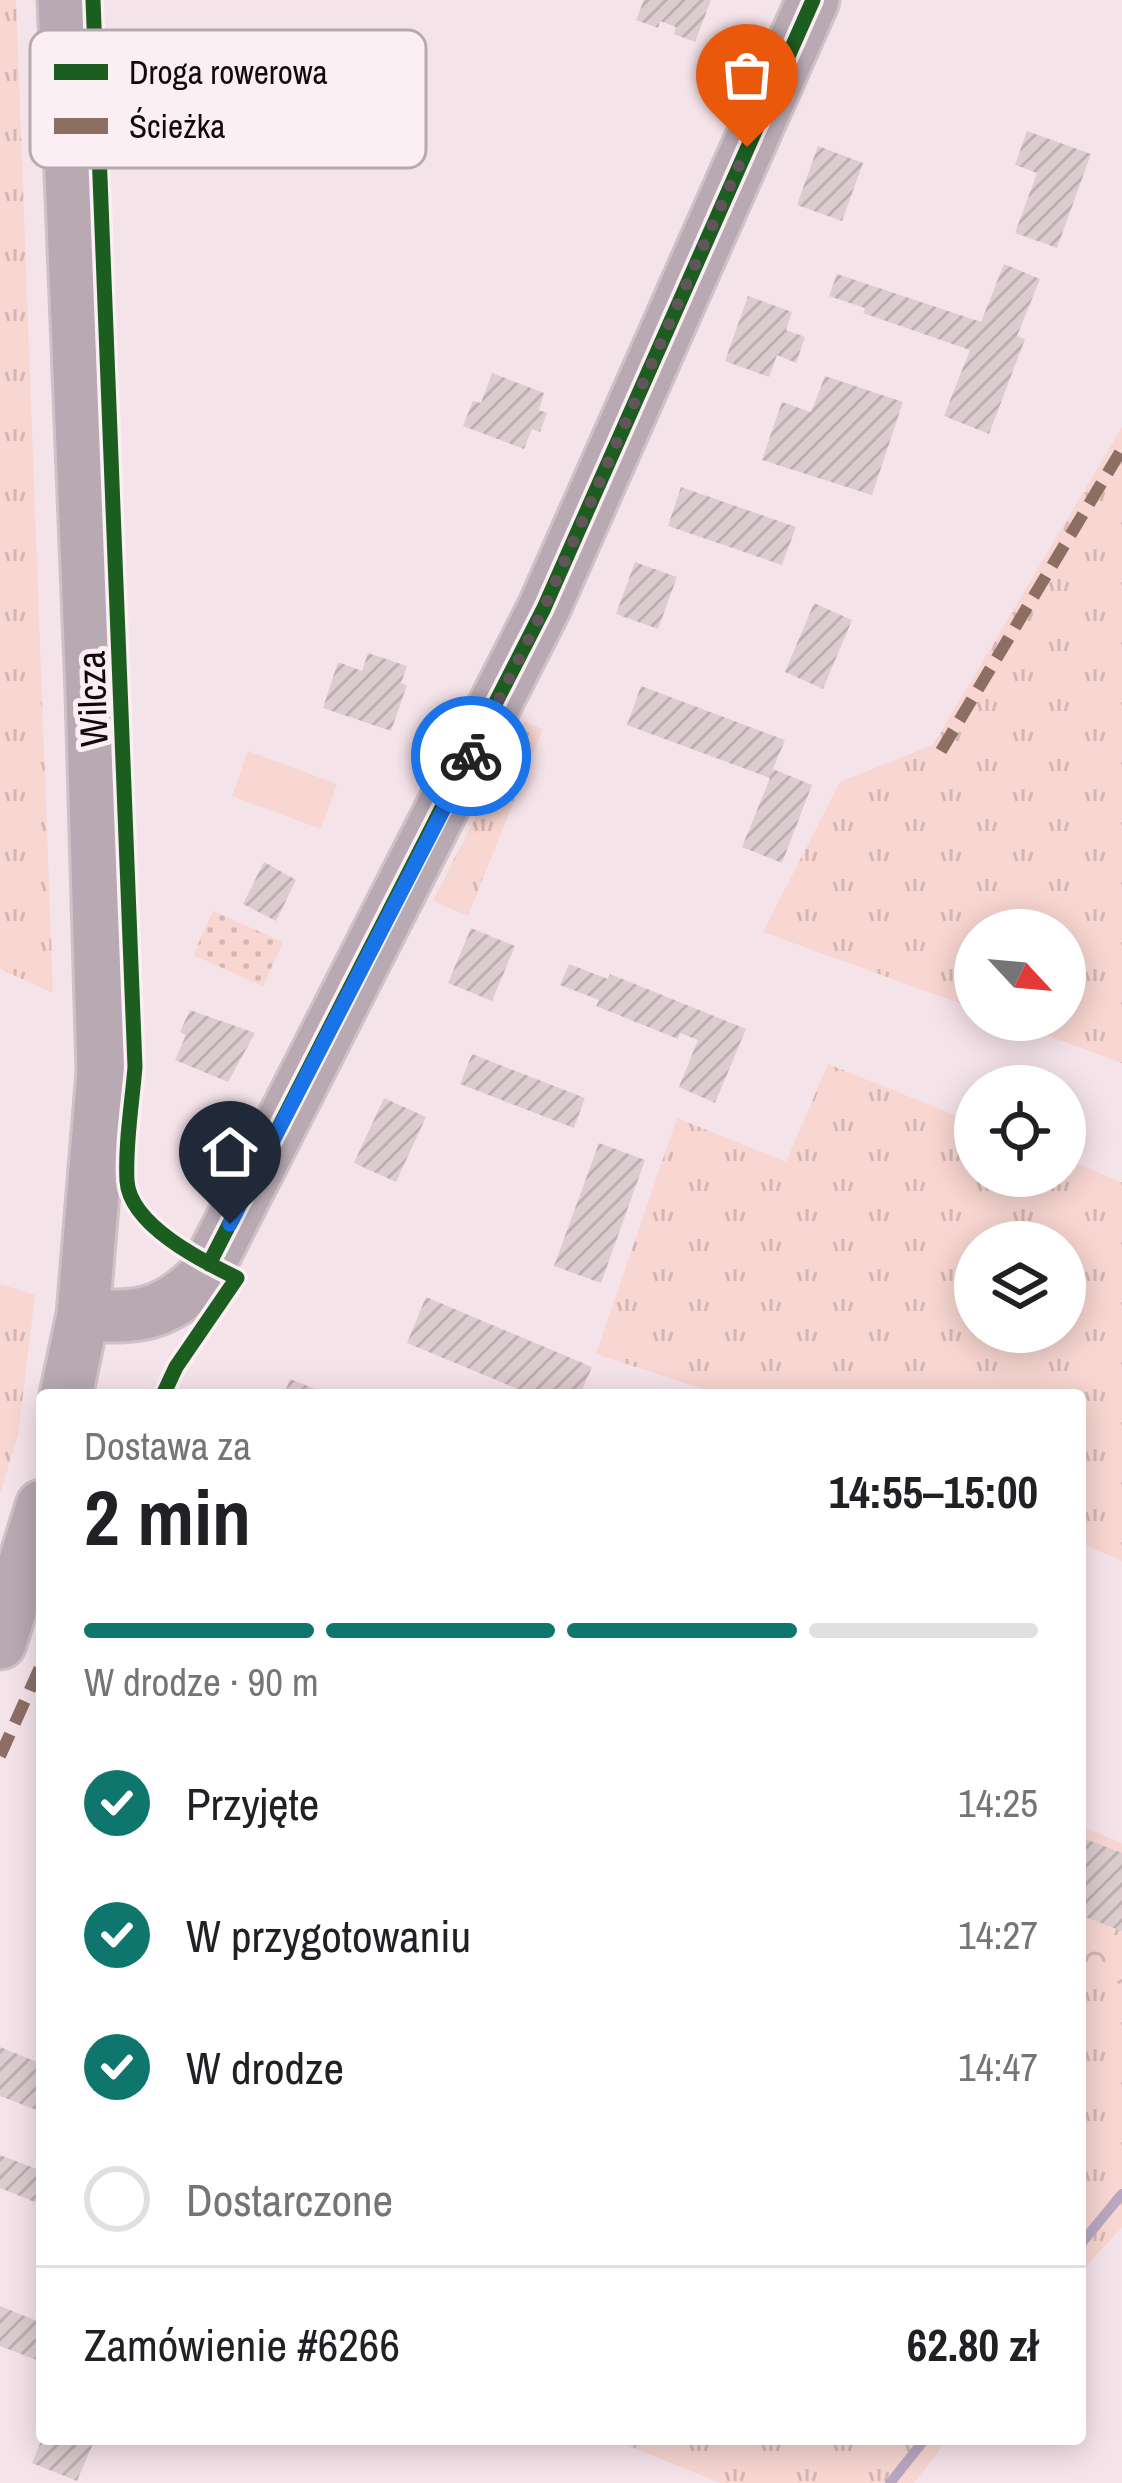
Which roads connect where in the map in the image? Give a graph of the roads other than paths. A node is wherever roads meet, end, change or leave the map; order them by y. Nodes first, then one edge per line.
1 (64, 0) edge
2 (812, 0) edge
3 (65, 30) edge
4 (71, 168) edge
5 (83, 1316) junction
6 (67, 1389) edge
7 (36, 1526) edge
8 (0, 1643) edge

1 - 3 main road, Wilcza
2 - 5 main road
4 - 5 main road, Wilcza
5 - 6 main road, Wilcza
7 - 8 main road

